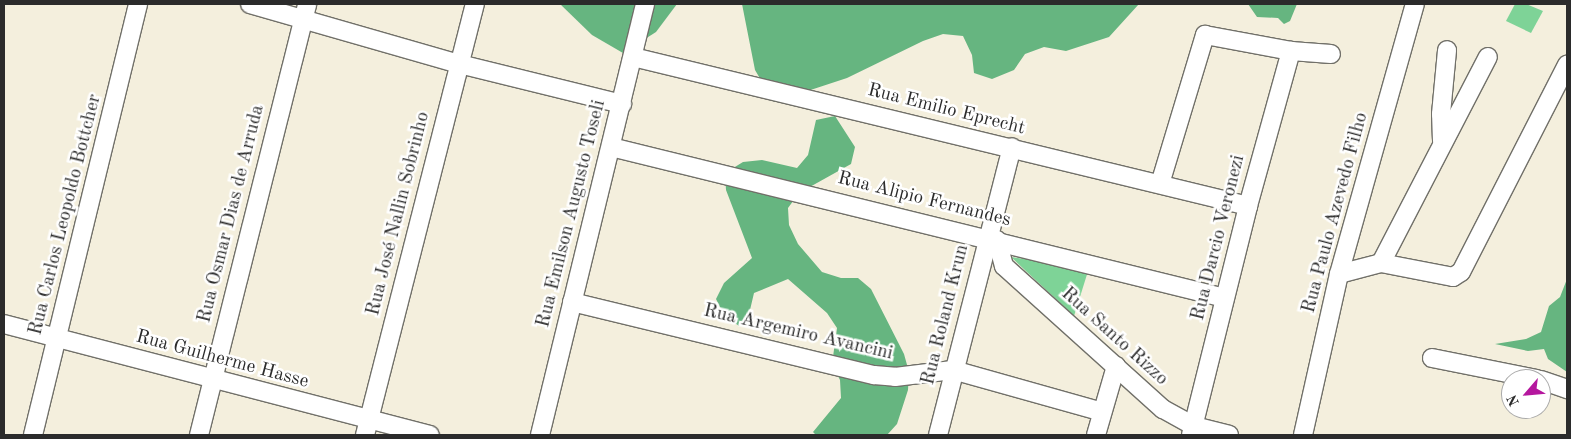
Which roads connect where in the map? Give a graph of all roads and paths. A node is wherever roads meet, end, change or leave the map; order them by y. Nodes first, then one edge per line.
1 (138, 4) edge
2 (250, 4) edge
3 (475, 4) edge
4 (645, 4) edge
5 (1415, 4) edge
6 (305, 11) edge
7 (1447, 50) dead end
8 (1291, 51) junction
9 (1331, 54) dead end
10 (633, 57) junction
11 (1488, 57) dead end
12 (459, 64) junction
13 (1567, 65) edge
14 (622, 104) junction
15 (1442, 143) junction
16 (611, 147) junction
17 (1012, 148) junction
18 (1160, 184) junction
19 (1248, 206) junction
20 (993, 238) junction
21 (1381, 263) junction
22 (1339, 274) junction
23 (1225, 298) junction
24 (572, 302) junction
25 (4, 324) edge
26 (59, 336) junction
27 (1432, 358) dead end
28 (1116, 366) junction
29 (953, 370) junction
30 (1501, 372) edge
31 (212, 380) junction
32 (1551, 383) edge
33 (1567, 389) edge
34 (1102, 412) junction
35 (367, 428) edge
36 (1193, 431) edge
37 (33, 435) edge
38 (198, 435) edge
39 (430, 435) edge
40 (540, 435) edge
41 (938, 435) edge
42 (1096, 435) edge
43 (1229, 435) edge
44 (1303, 435) edge

1 - 26 street, Rua Carlos Leopoldo Bottcher
2 - 6 street
3 - 12 street, Rua José Nallin Sobrinho
4 - 10 street, Rua Emilson Augusto Toseli
5 - 22 street, Rua Paulo Azevedo Filho
6 - 12 street
6 - 31 street, Rua Osmar Dias de Arruda
7 - 15 street
8 - 9 street
8 - 18 street
8 - 19 street, Rua Darcio Veronezi
10 - 14 street, Rua Emilson Augusto Toseli
10 - 17 street, Rua Emilio Eprecht
11 - 15 street
12 - 14 street
12 - 35 street, Rua José Nallin Sobrinho
13 - 21 street
14 - 16 street, Rua Emilson Augusto Toseli
15 - 21 street
16 - 20 street, Rua Alipio Fernandes
16 - 24 street, Rua Emilson Augusto Toseli
17 - 18 street, Rua Emilio Eprecht
17 - 20 street, Rua Roland Krun
18 - 19 street, Rua Emilio Eprecht
19 - 23 street, Rua Darcio Veronezi
20 - 23 street, Rua Alipio Fernandes
20 - 28 street, Rua Santo Rizzo
20 - 29 street, Rua Roland Krun
21 - 22 street
22 - 44 street, Rua Paulo Azevedo Filho
23 - 36 street, Rua Darcio Veronezi
24 - 29 street, Rua Argemiro Avancini
24 - 40 street, Rua Emilson Augusto Toseli
25 - 26 street, Rua Guilherme Hasse
26 - 31 street, Rua Guilherme Hasse
26 - 37 street, Rua Carlos Leopoldo Bottcher
27 - 30 street
28 - 34 street
28 - 36 street, Rua Santo Rizzo
29 - 34 street, Rua Argemiro Avancini
29 - 41 street, Rua Roland Krun
31 - 35 street, Rua Guilherme Hasse
31 - 38 street, Rua Osmar Dias de Arruda
32 - 33 street
34 - 42 street
35 - 39 street, Rua Guilherme Hasse
36 - 43 street, Rua Santo Rizzo

